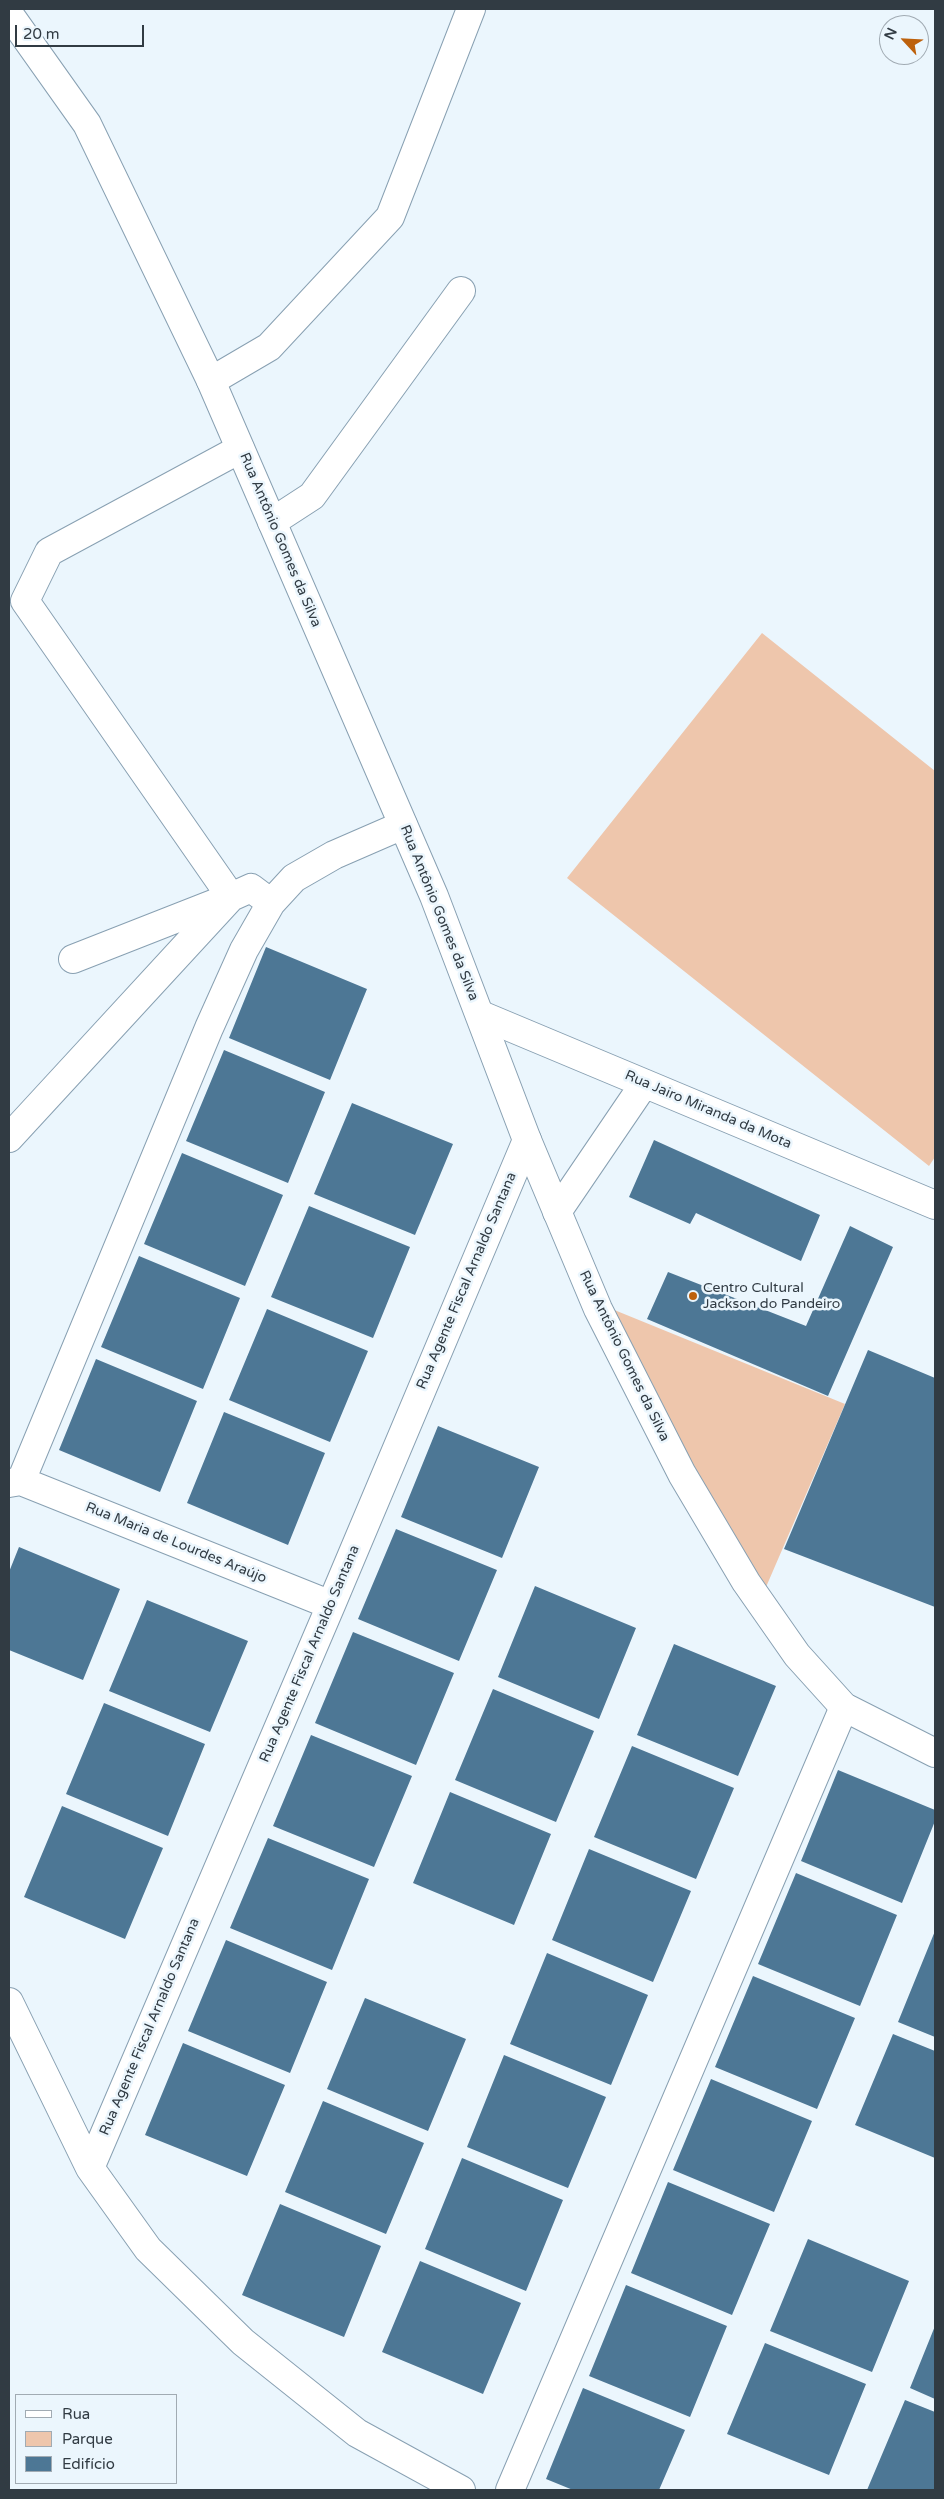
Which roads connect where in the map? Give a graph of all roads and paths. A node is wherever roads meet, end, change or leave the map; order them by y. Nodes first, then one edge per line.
1 (471, 9) edge
2 (9, 14) edge
3 (461, 291) dead end
4 (212, 381) junction
5 (240, 449) junction
6 (272, 522) junction
7 (404, 825) junction
8 (231, 897) junction
9 (271, 903) junction
10 (74, 959) dead end
11 (481, 1014) junction
12 (644, 1084) junction
13 (9, 1138) edge
14 (527, 1140) junction
15 (935, 1205) edge
16 (557, 1212) junction
17 (15, 1482) edge
18 (331, 1605) junction
19 (844, 1707) junction
20 (935, 1753) edge
21 (9, 2002) edge
22 (90, 2168) junction
23 (461, 2490) edge
24 (510, 2490) edge

1 - 4 street
2 - 4 street, Rua Antônio Gomes da Silva
3 - 6 street
4 - 5 street, Rua Antônio Gomes da Silva
5 - 6 street, Rua Antônio Gomes da Silva
5 - 8 street
6 - 7 street, Rua Antônio Gomes da Silva
7 - 9 street
7 - 11 street, Rua Antônio Gomes da Silva
8 - 9 street
8 - 10 street
8 - 13 street
9 - 17 street
11 - 12 street, Rua Jairo Miranda da Mota
11 - 14 street, Rua Antônio Gomes da Silva
12 - 15 street, Rua Jairo Miranda da Mota
12 - 16 street
14 - 16 street, Rua Antônio Gomes da Silva
14 - 18 street, Rua Agente Fiscal Arnaldo Santana
16 - 19 street, Rua Antônio Gomes da Silva
17 - 18 street, Rua Maria de Lourdes Araújo
18 - 22 street, Rua Agente Fiscal Arnaldo Santana
19 - 20 street, Rua Antônio Gomes da Silva
19 - 24 street
21 - 22 street
22 - 23 street

